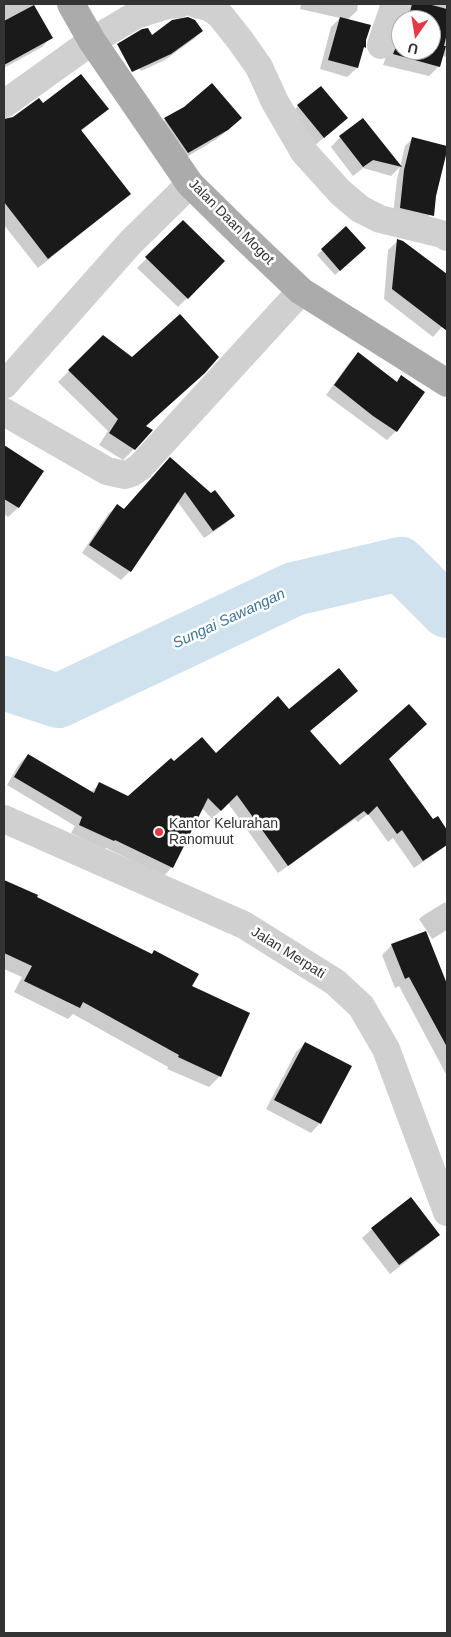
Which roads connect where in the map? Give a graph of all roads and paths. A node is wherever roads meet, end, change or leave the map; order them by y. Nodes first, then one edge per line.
1 (71, 4) edge
2 (179, 4) edge
3 (196, 4) edge
4 (395, 4) edge
5 (92, 41) junction
6 (381, 45) dead end
7 (4, 104) edge
8 (190, 184) junction
9 (447, 237) edge
10 (301, 291) junction
11 (447, 383) edge
12 (4, 386) edge
13 (4, 412) edge
14 (4, 819) edge
15 (447, 1212) edge

1 - 5 main road, Jalan Daan Mogot
2 - 5 street
3 - 9 street
4 - 6 street
5 - 7 street
5 - 8 main road, Jalan Daan Mogot
8 - 10 main road, Jalan Daan Mogot
8 - 12 street
10 - 11 main road, Jalan Daan Mogot
10 - 13 street
14 - 15 street, Jalan Merpati

